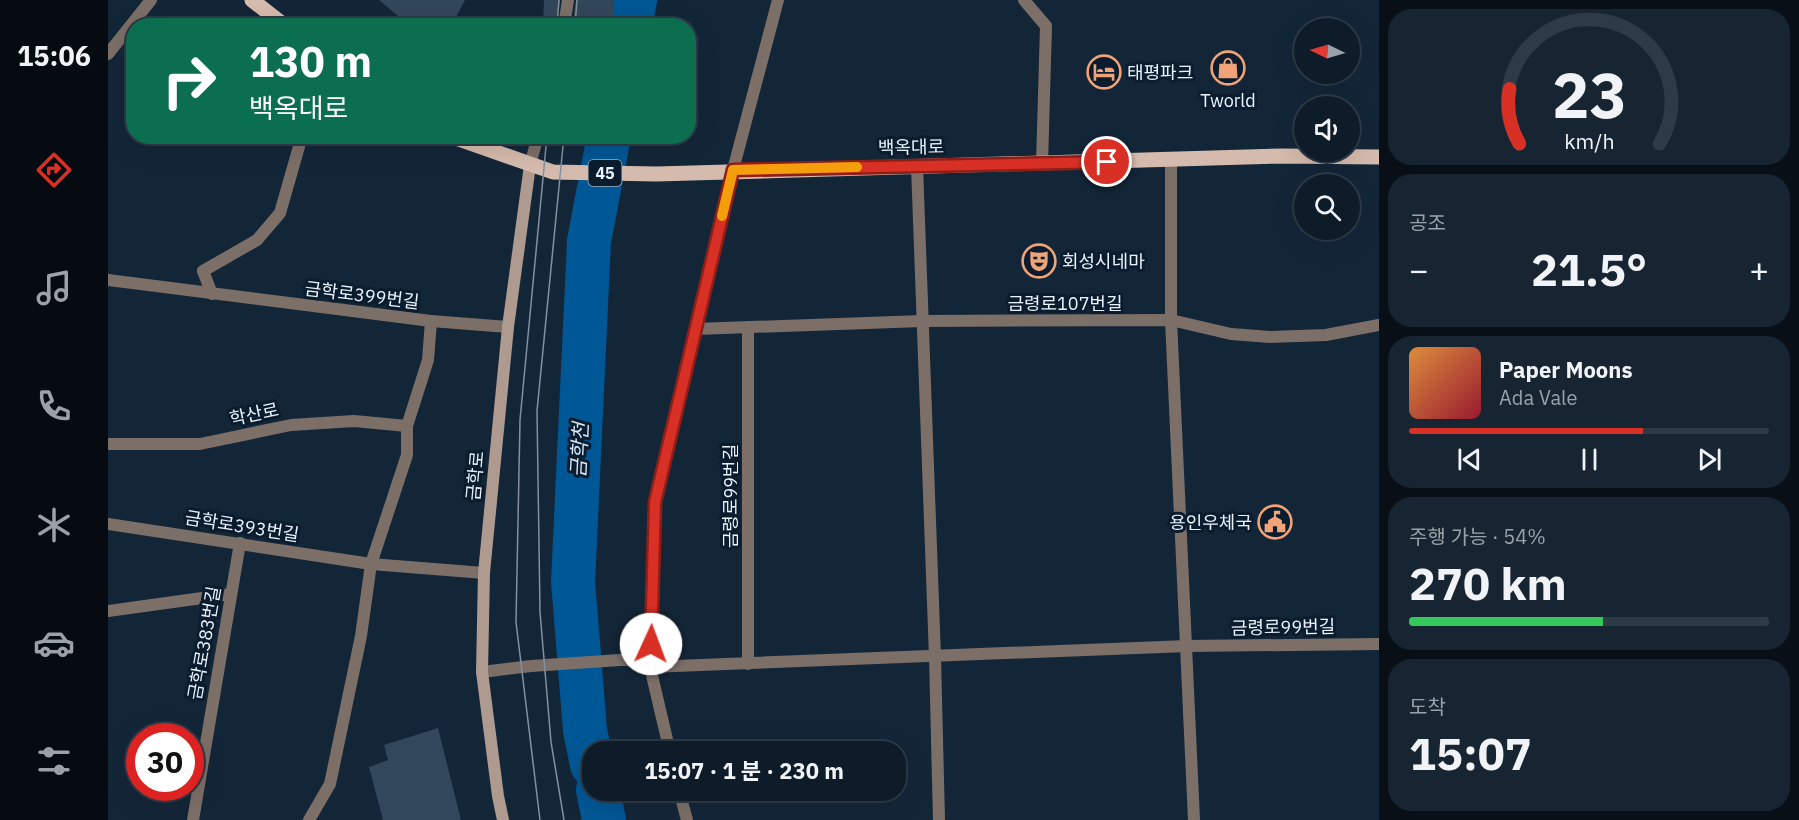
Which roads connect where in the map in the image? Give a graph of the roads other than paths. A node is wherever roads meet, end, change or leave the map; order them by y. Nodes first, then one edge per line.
1 (151, 0) edge
2 (252, 0) edge
3 (568, 0) edge
4 (778, 0) edge
5 (1024, 0) edge
6 (137, 18) edge
7 (275, 18) edge
8 (565, 18) edge
9 (126, 31) edge
10 (108, 54) edge
11 (301, 144) edge
12 (472, 144) edge
13 (536, 144) edge
14 (1379, 157) edge
15 (1171, 160) junction
16 (1042, 164) junction
17 (530, 165) junction
18 (916, 166) junction
19 (733, 170) junction
20 (108, 280) edge
21 (212, 294) junction
22 (1171, 320) junction
23 (431, 321) junction
24 (922, 321) junction
25 (1379, 325) edge
26 (508, 327) junction
27 (748, 327) junction
28 (695, 329) junction
29 (407, 426) junction
30 (108, 444) edge
31 (108, 524) edge
32 (240, 543) junction
33 (371, 564) junction
34 (484, 573) junction
35 (231, 594) junction
36 (108, 611) edge
37 (1379, 644) edge
38 (1187, 646) junction
39 (935, 657) junction
40 (748, 664) junction
41 (650, 667) junction
42 (482, 672) junction
43 (667, 741) edge
44 (683, 801) edge
45 (193, 820) edge
46 (309, 820) edge
47 (503, 820) edge
48 (687, 820) edge
49 (939, 820) edge
50 (1194, 820) edge

1 - 6 street
2 - 7 main road
3 - 8 street
4 - 19 street
5 - 16 street
9 - 10 street
11 - 21 street
12 - 17 main road, 백옥대로 / 45
13 - 17 street, 금학로
14 - 15 main road, 백옥대로 / 45
15 - 16 main road, 백옥대로 / 45
15 - 22 street
16 - 18 main road, 백옥대로 / 45
17 - 19 main road, 백옥대로 / 45
17 - 26 main road, 금학로
18 - 19 main road, 백옥대로 / 45
18 - 24 street
19 - 28 street
20 - 21 street, 금학로399번길
21 - 23 street, 금학로399번길
22 - 24 street, 금령로107번길
22 - 25 street, 금령로107번길
22 - 38 street
23 - 26 street, 금학로399번길
23 - 29 street
24 - 27 street, 금령로107번길
24 - 39 street
26 - 34 main road, 금학로
27 - 28 street, 금령로107번길
27 - 40 street, 금령로99번길
28 - 41 street
29 - 30 street, 학산로
29 - 33 street
31 - 32 street, 금학로393번길
32 - 33 street, 금학로393번길
32 - 35 street, 금학로383번길
33 - 34 street, 금학로393번길
33 - 46 street
34 - 42 main road, 금학로
35 - 36 street
35 - 45 street, 금학로383번길
37 - 38 street, 금령로99번길
38 - 39 street, 금령로99번길
38 - 50 street
39 - 40 street, 금령로99번길
39 - 49 street
40 - 41 street, 금령로99번길
41 - 42 street, 금령로99번길
41 - 43 street
42 - 47 main road, 금학로
44 - 48 street

